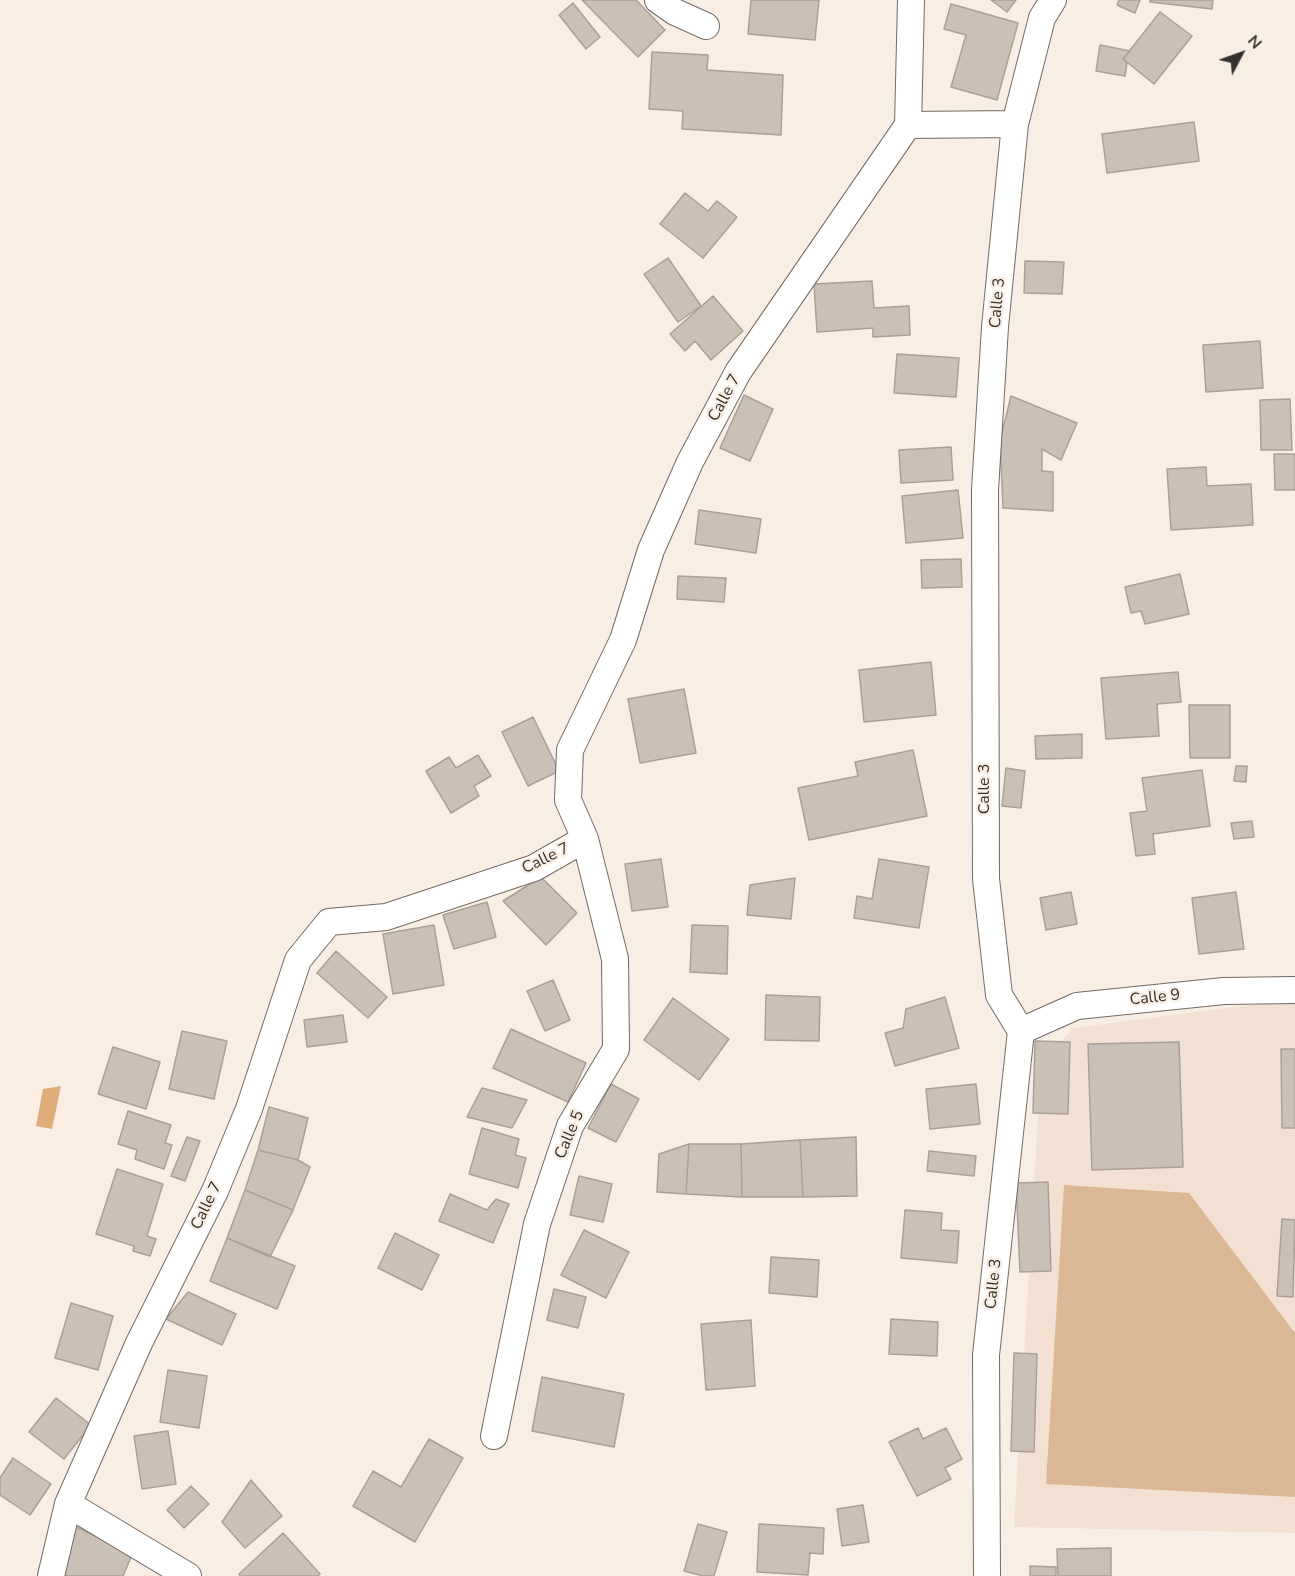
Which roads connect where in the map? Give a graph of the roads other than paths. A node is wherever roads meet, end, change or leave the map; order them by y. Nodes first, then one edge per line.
1 (658, 0) edge
2 (910, 0) edge
3 (1053, 0) edge
4 (706, 26) dead end
5 (1015, 124) junction
6 (908, 125) junction
7 (585, 839) junction
8 (1295, 990) edge
9 (1021, 1031) junction
10 (494, 1436) dead end
11 (68, 1504) junction
12 (51, 1576) edge
13 (188, 1576) edge
14 (987, 1576) edge

1 - 4 street
2 - 6 street
3 - 5 street, Calle 3
5 - 6 street
5 - 9 street, Calle 3
6 - 7 street, Calle 7
7 - 10 street, Calle 5
7 - 11 street, Calle 7
8 - 9 street, Calle 9
9 - 14 street, Calle 3
11 - 12 street, Calle 7
11 - 13 street

